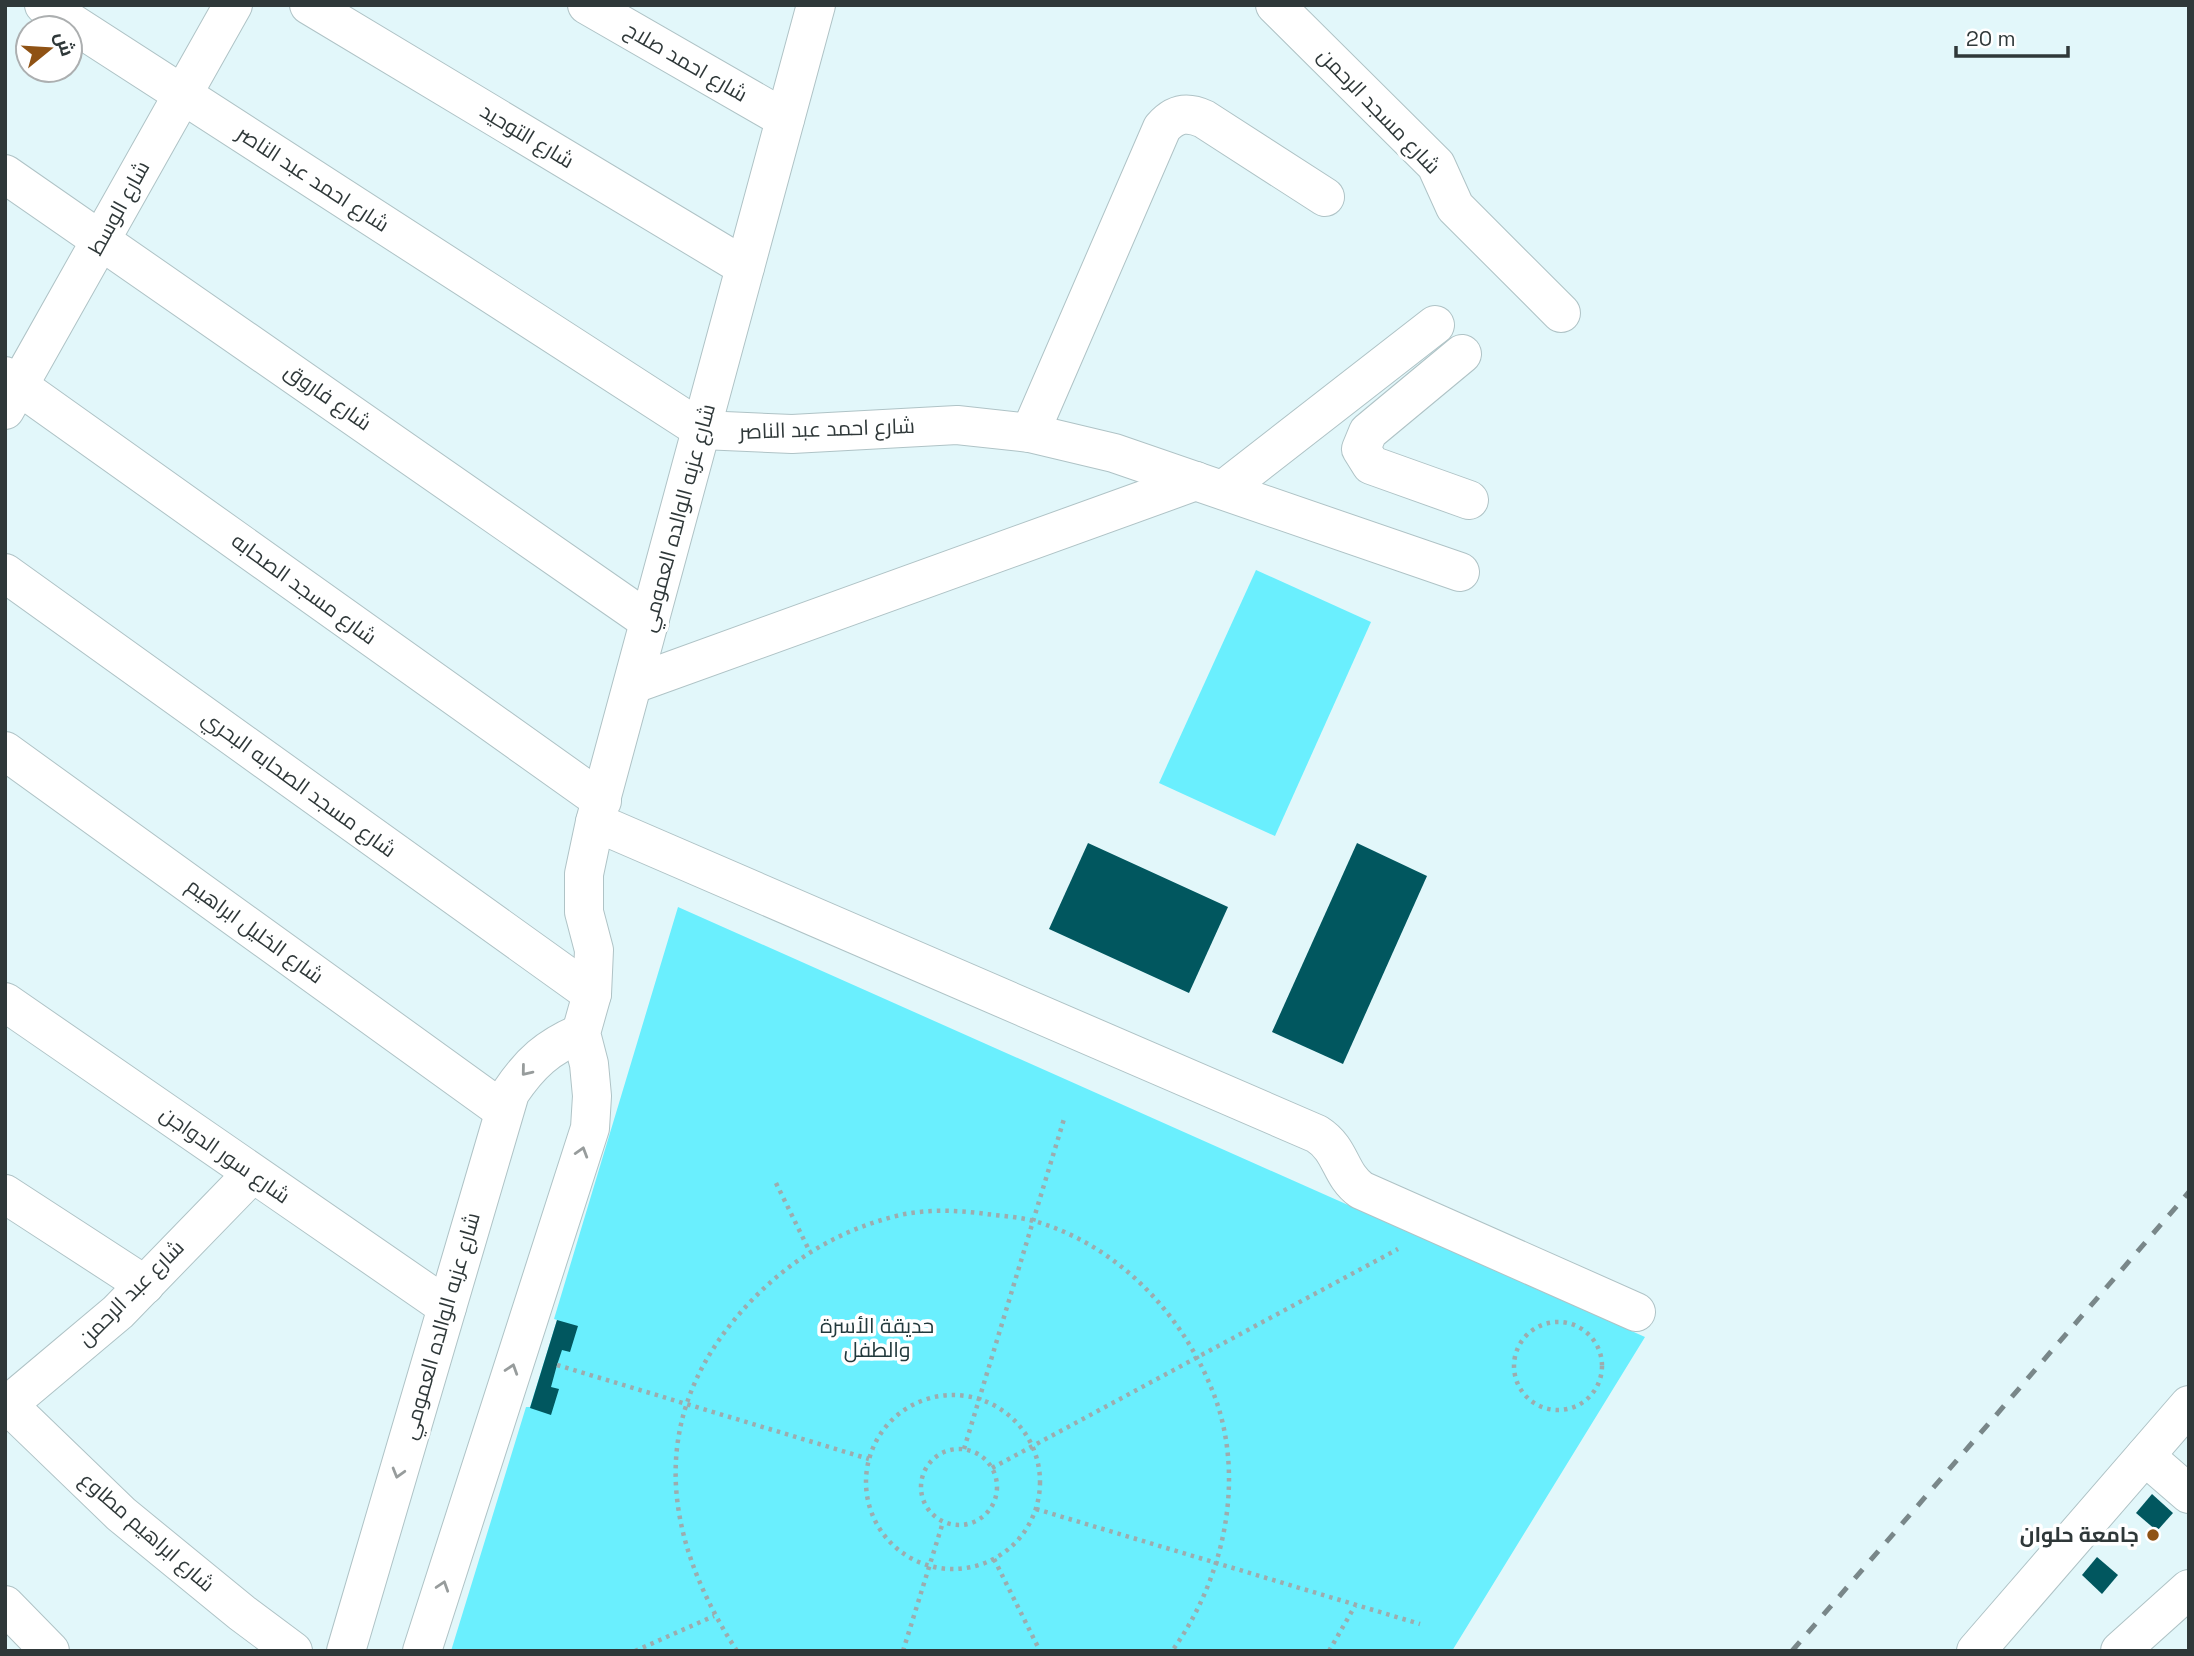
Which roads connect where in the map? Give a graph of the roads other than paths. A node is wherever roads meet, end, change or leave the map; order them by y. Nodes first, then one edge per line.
1 (44, 5) edge
2 (233, 5) edge
3 (309, 5) edge
4 (587, 5) edge
5 (816, 5) edge
6 (1275, 5) edge
7 (183, 95) junction
8 (785, 119) junction
9 (5, 174) edge
10 (1325, 197) dead end
11 (101, 240) junction
12 (746, 267) junction
13 (1561, 313) dead end
14 (1462, 354) dead end
15 (1432, 379) junction
16 (10, 390) edge
17 (702, 430) junction
18 (1030, 433) junction
19 (1210, 486) junction
20 (1469, 500) dead end
21 (1460, 572) dead end
22 (5, 573) edge
23 (650, 622) junction
24 (634, 684) junction
25 (5, 751) edge
26 (598, 812) junction
27 (592, 994) junction
28 (5, 1002) edge
29 (581, 1033) junction
30 (504, 1111) junction
31 (252, 1174) junction
32 (5, 1194) edge
33 (145, 1285) junction
34 (447, 1307) junction
35 (1636, 1312) dead end
36 (2189, 1405) edge
37 (7, 1406) edge
38 (2165, 1450) edge
39 (2189, 1494) edge
40 (2189, 1589) edge
41 (5, 1605) edge
42 (2141, 1645) edge
43 (50, 1651) edge
44 (293, 1651) edge
45 (346, 1651) edge
46 (422, 1651) edge
47 (1976, 1651) edge

1 - 7 street, شارع احمد عبد الناصر
2 - 7 street, شارع الوسط
3 - 12 street, شارع التوحيد
4 - 8 street, شارع احمد صلاح
5 - 8 street, شارع عزبه الوالده العمومي
6 - 13 street, شارع مسجد الرحمن
7 - 11 street, شارع الوسط
7 - 17 street, شارع احمد عبد الناصر
8 - 12 street, شارع عزبه الوالده العمومي
9 - 11 street, شارع فاروق
10 - 18 street
11 - 16 street, شارع الوسط
11 - 23 street, شارع فاروق
12 - 17 street, شارع عزبه الوالده العمومي
14 - 15 street
15 - 19 street
15 - 20 street
16 - 26 street, شارع مسجد الصحابه
17 - 18 street, شارع احمد عبد الناصر
17 - 23 street, شارع عزبه الوالده العمومي
18 - 19 street, شارع احمد عبد الناصر
19 - 21 street, شارع احمد عبد الناصر
19 - 24 street
22 - 27 street, شارع مسجد الصحابه البحري
23 - 24 street, شارع عزبه الوالده العمومي
24 - 26 street, شارع عزبه الوالده العمومي
25 - 30 street, شارع الخليل ابراهيم
26 - 27 street, شارع عزبه الوالده العمومي
26 - 35 street, شارع مسجد الصحابه
27 - 29 street, شارع عزبه الوالده العمومي
28 - 31 street, شارع سور الدواجن
29 -> 30 street, شارع عزبه الوالده العمومي
46 -> 29 street, شارع عزبه الوالده العمومي
30 - 34 street, شارع عزبه الوالده العمومي
31 - 33 street, شارع عبد الرحمن
31 - 34 street, شارع سور الدواجن
32 - 33 street
33 - 37 street, شارع عبد الرحمن
34 -> 45 street, شارع عزبه الوالده العمومي
36 - 38 street
37 - 44 street, شارع ابراهيم مطاوع
38 - 39 street
38 - 47 street
40 - 42 street
41 - 43 street

